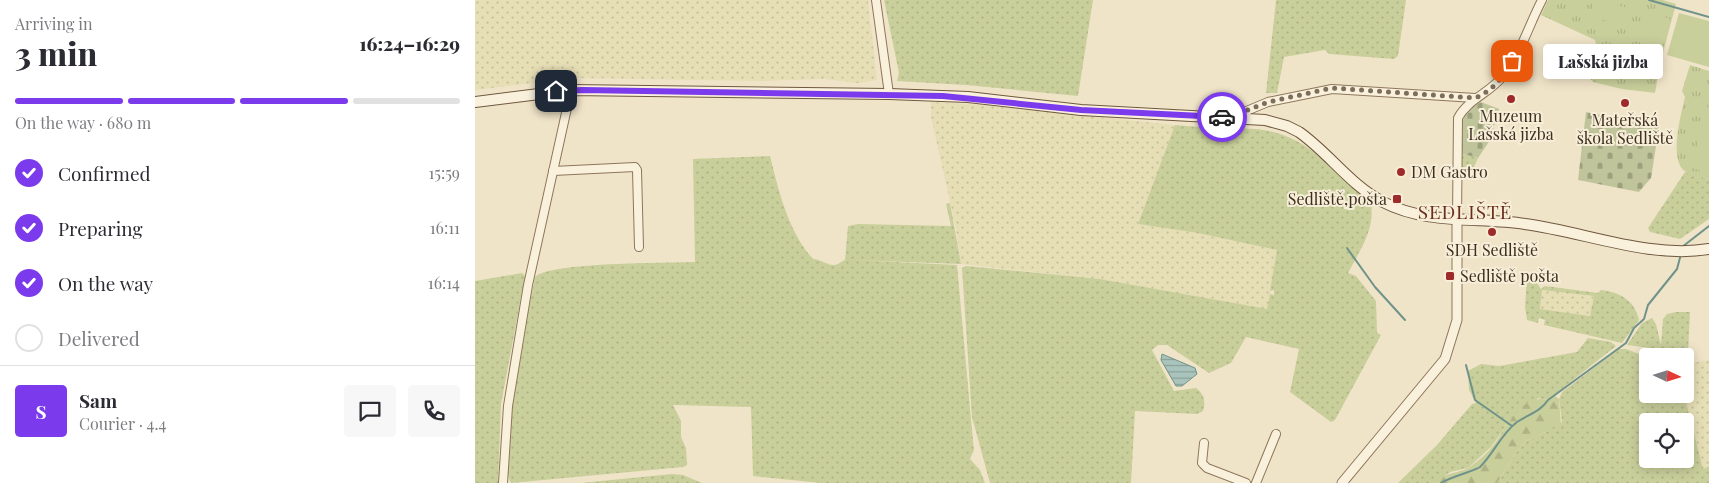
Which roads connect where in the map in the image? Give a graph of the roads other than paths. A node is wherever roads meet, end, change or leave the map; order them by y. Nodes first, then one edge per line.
1 (876, 0) edge
2 (1542, 0) edge
3 (571, 90) junction
4 (889, 94) junction
5 (1475, 98) junction
6 (475, 102) edge
7 (1230, 117) junction
8 (553, 171) junction
9 (1457, 219) junction
10 (639, 247) dead end
11 (1709, 249) edge
12 (1276, 434) dead end
13 (1203, 443) dead end
14 (503, 483) edge
15 (1246, 483) edge
16 (1256, 483) edge
17 (1342, 483) edge

1 - 4 street
2 - 5 street
3 - 4 main road
3 - 6 main road
3 - 8 street
4 - 7 main road
5 - 7 street
5 - 9 street
7 - 9 main road
8 - 10 street
8 - 14 street
9 - 11 main road
9 - 17 street
12 - 16 street
13 - 15 street

